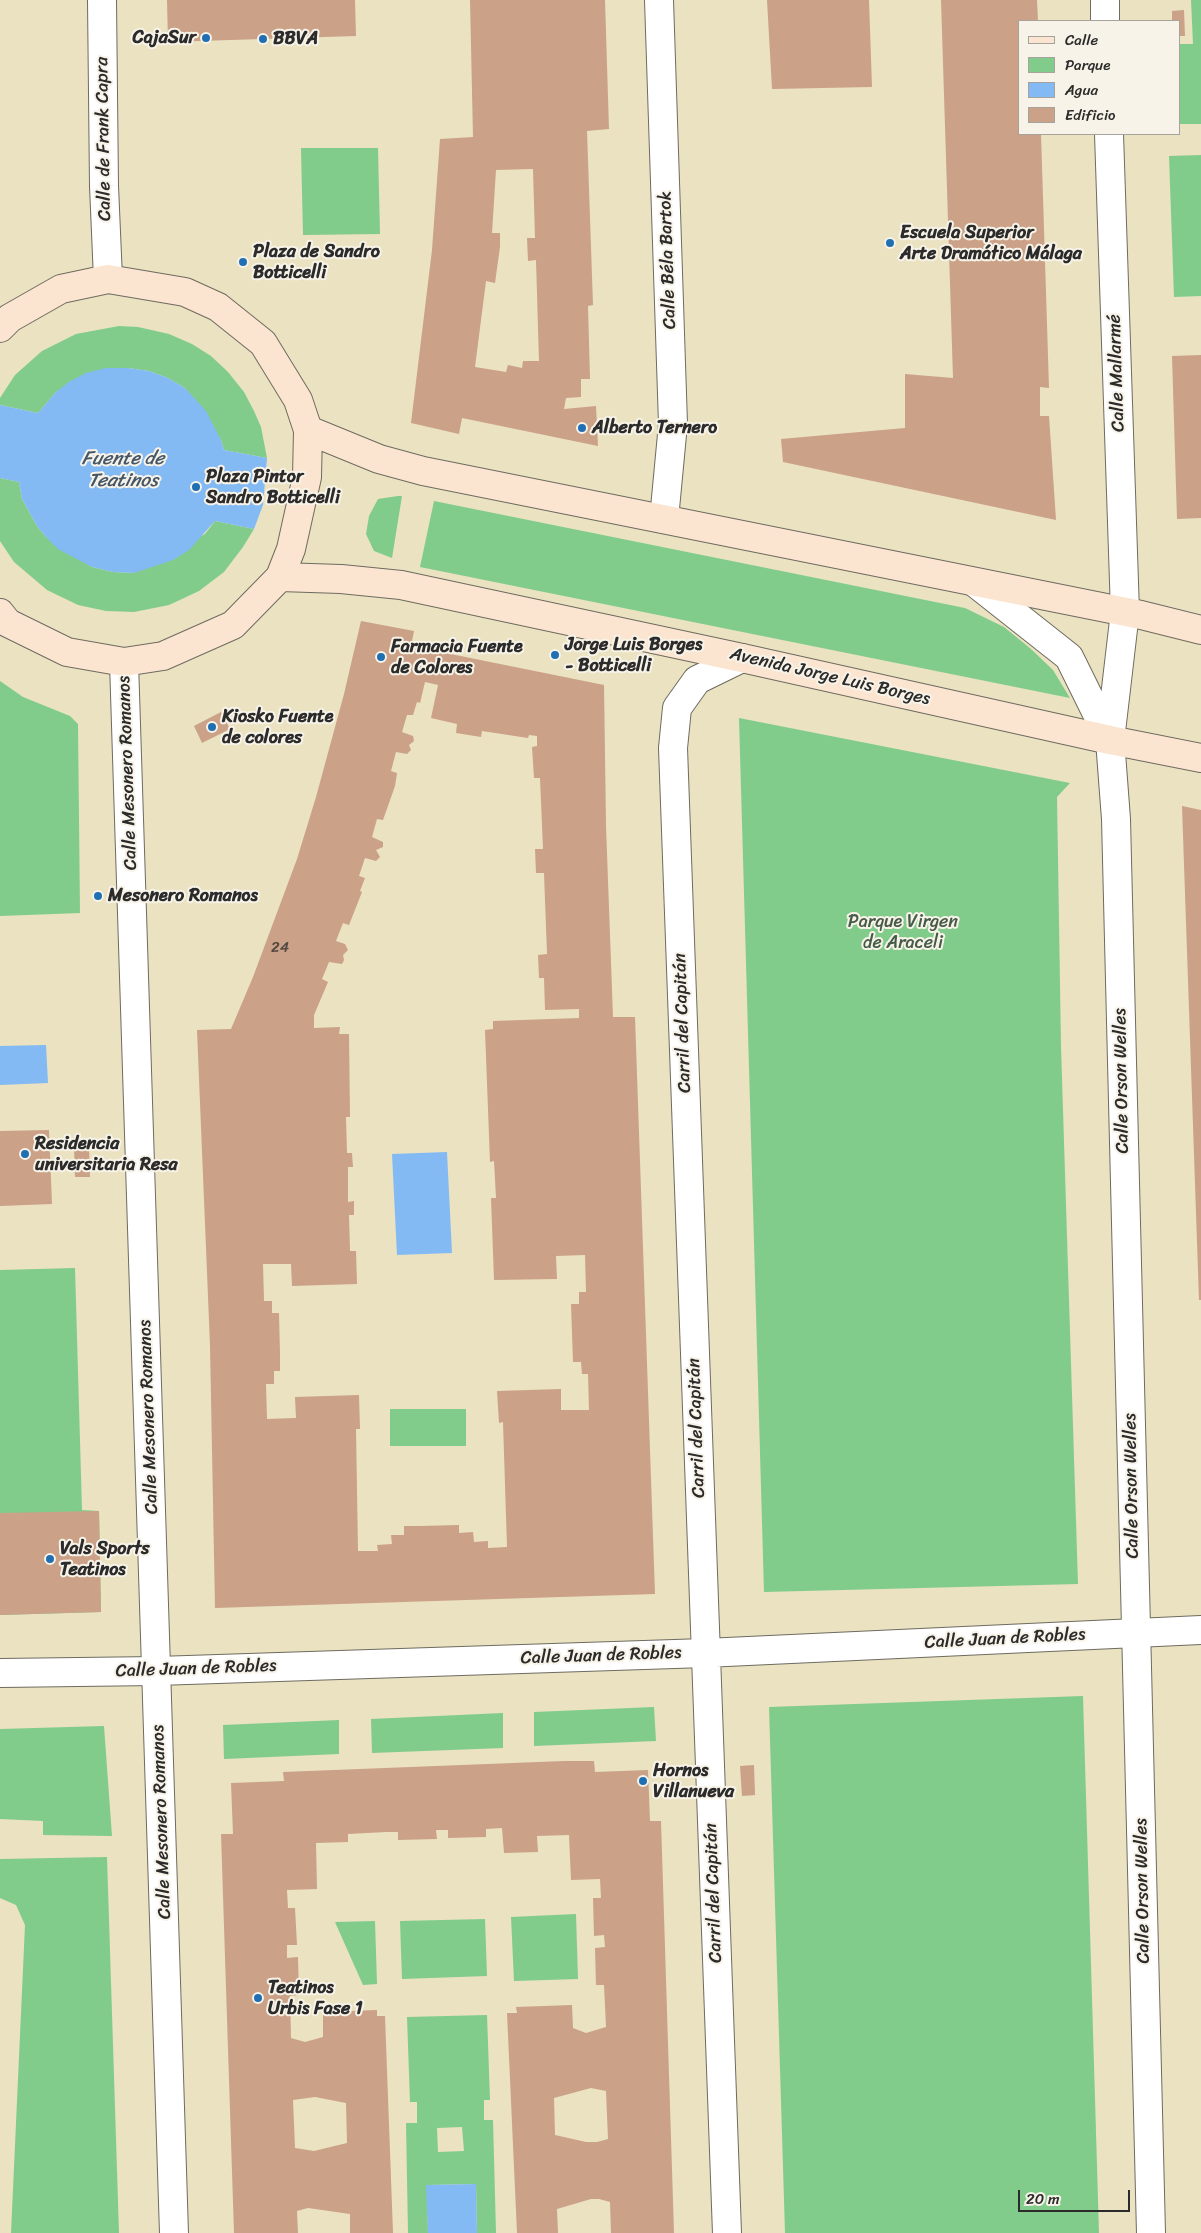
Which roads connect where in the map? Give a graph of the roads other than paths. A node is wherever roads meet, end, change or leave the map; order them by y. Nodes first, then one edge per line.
1 (102, 0) edge
2 (659, 0) edge
3 (1104, 0) edge
4 (1105, 20) edge
5 (1109, 135) edge
6 (108, 278) junction
7 (0, 328) edge
8 (308, 430) junction
9 (664, 519) junction
10 (280, 577) junction
11 (974, 582) junction
12 (1125, 612) junction
13 (0, 613) edge
14 (1201, 630) edge
15 (742, 658) junction
16 (124, 662) junction
17 (1110, 740) junction
18 (1201, 758) edge
19 (1201, 1630) edge
20 (1136, 1632) junction
21 (705, 1653) junction
22 (157, 1671) junction
23 (0, 1674) edge
24 (174, 2233) edge
25 (727, 2233) edge
26 (1152, 2233) edge

1 - 6 street, Calle de Frank Capra
2 - 9 street, Calle Béla Bartok
3 - 4 street
5 - 12 street, Calle Mallarmé
6 - 7 main road
6 - 8 main road
8 - 9 main road
8 - 10 main road
9 - 11 main road
10 - 15 main road, Avenida Jorge Luis Borges
10 - 16 main road
11 - 12 main road
11 - 17 street, Calle Orson Welles
12 - 14 main road
12 - 17 street, Calle Orson Welles
13 - 16 main road
15 - 17 main road, Avenida Jorge Luis Borges
15 - 21 street, Carril del Capitán
16 - 22 street, Calle Mesonero Romanos
17 - 18 main road, Avenida Jorge Luis Borges
17 - 20 street, Calle Orson Welles
19 - 20 street, Calle Juan de Robles
20 - 21 street, Calle Juan de Robles
20 - 26 street, Calle Orson Welles
21 - 22 street, Calle Juan de Robles
21 - 25 street, Carril del Capitán
22 - 23 street, Calle Juan de Robles
22 - 24 street, Calle Mesonero Romanos

